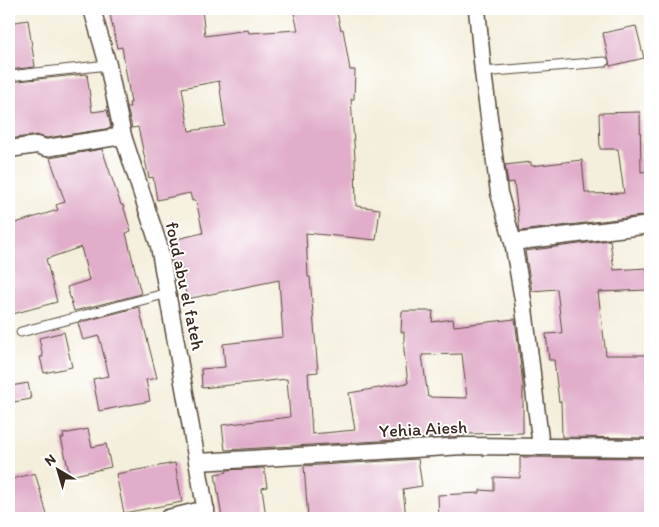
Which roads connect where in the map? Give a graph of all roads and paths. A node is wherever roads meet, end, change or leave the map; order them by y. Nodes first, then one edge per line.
1 (92, 9) edge
2 (476, 9) edge
3 (604, 62) dead end
4 (108, 65) junction
5 (483, 72) junction
6 (9, 76) edge
7 (123, 136) junction
8 (9, 148) edge
9 (650, 225) edge
10 (513, 242) junction
11 (168, 294) junction
12 (21, 332) dead end
13 (540, 446) junction
14 (650, 448) edge
15 (198, 462) junction
16 (206, 514) edge
17 (168, 518) edge

1 - 4 street, foud abu el fateh
2 - 5 street
3 - 5 lane
4 - 6 lane
4 - 7 street, foud abu el fateh
5 - 10 street
7 - 8 street
7 - 11 street, foud abu el fateh
9 - 10 street
10 - 13 street
11 - 12 lane
11 - 15 street, foud abu el fateh
13 - 14 street, Yehia Aiesh
13 - 15 street, Yehia Aiesh
15 - 16 street, foud abu el fateh
16 - 17 street

